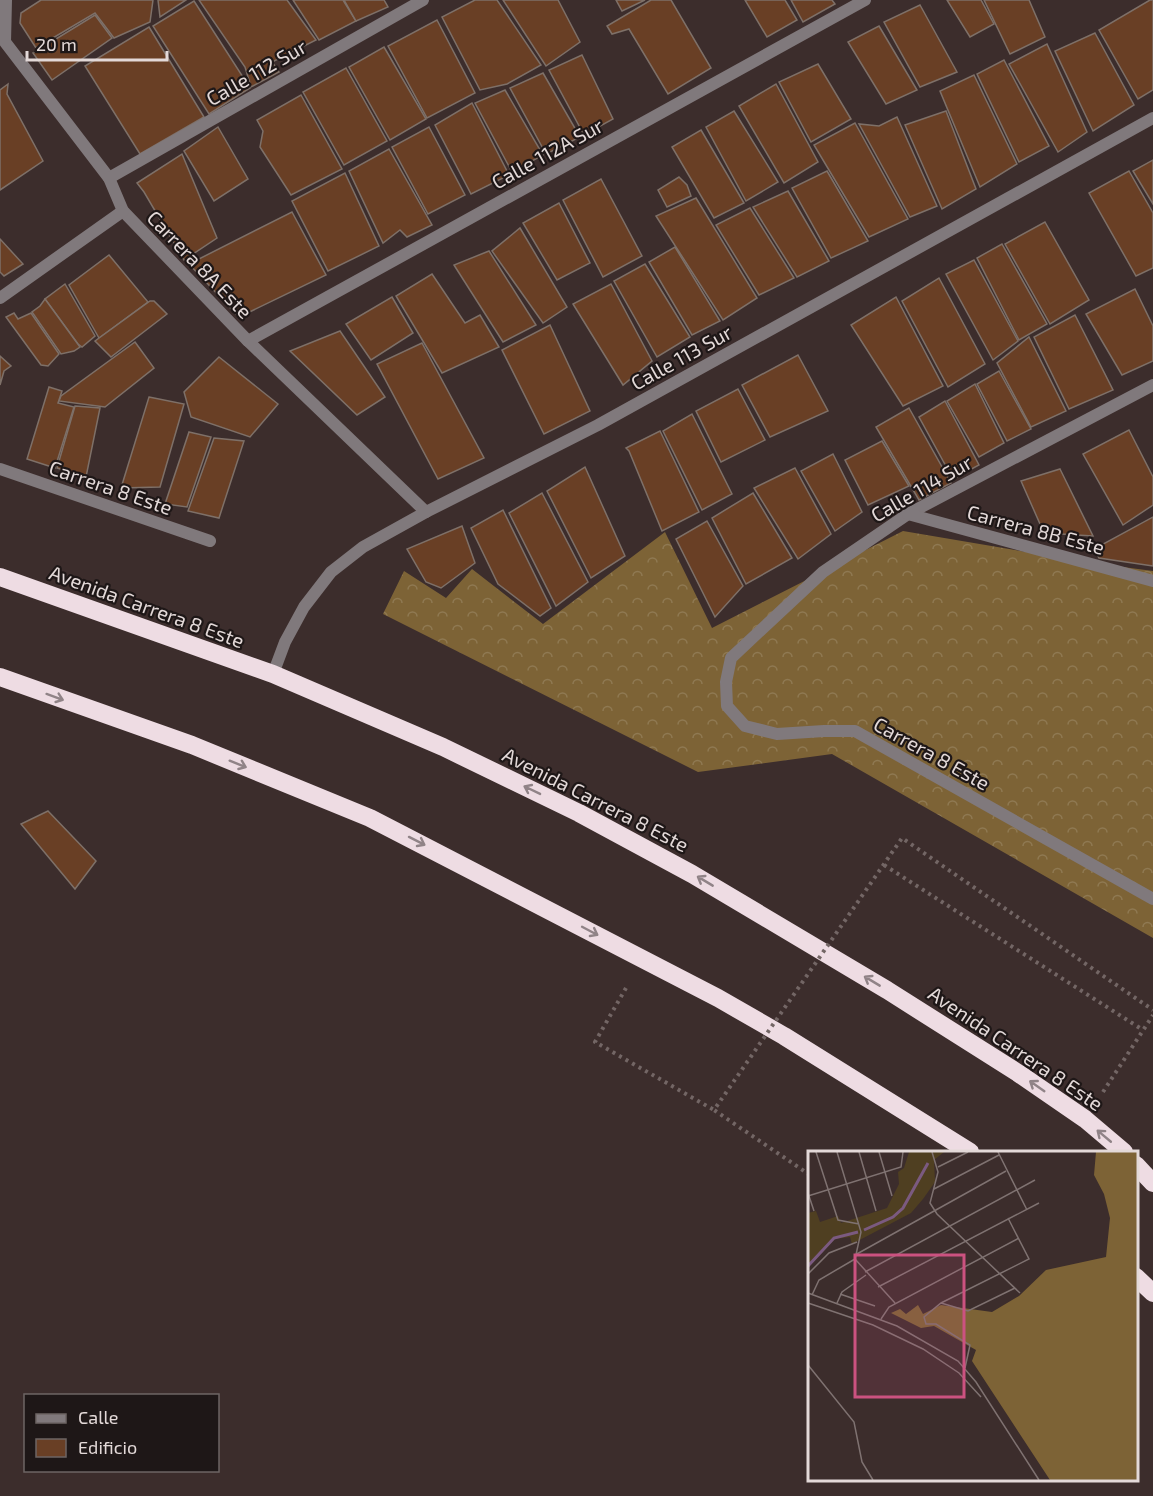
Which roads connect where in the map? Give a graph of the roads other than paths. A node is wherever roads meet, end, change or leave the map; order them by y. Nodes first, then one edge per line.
1 (423, 0) edge
2 (865, 0) edge
3 (9, 2) edge
4 (3, 44) edge
5 (1153, 118) edge
6 (109, 178) junction
7 (123, 211) junction
8 (0, 298) edge
9 (248, 340) junction
10 (1153, 385) edge
11 (0, 469) edge
12 (426, 512) junction
13 (908, 514) junction
14 (210, 541) dead end
15 (0, 577) edge
16 (1153, 581) edge
17 (731, 658) joint
18 (273, 675) junction
19 (0, 677) edge
20 (1153, 899) edge
21 (968, 1151) edge
22 (1123, 1151) edge
23 (1138, 1166) edge
24 (1153, 1183) edge
25 (1138, 1278) edge
26 (1153, 1293) edge

1 - 6 street, Calle 112 Sur
2 - 9 street, Calle 112A Sur
3 - 4 street, Carrera 8A Este
4 - 6 street, Carrera 8A Este
5 - 12 street, Calle 113 Sur
6 - 7 street, Carrera 8A Este
7 - 8 street
7 - 9 street, Carrera 8A Este
9 - 12 street, Carrera 8A Este
10 - 13 street, Calle 114 Sur
11 - 14 street, Carrera 8 Este
12 - 18 street, Calle 113 Sur
13 - 16 street, Carrera 8B Este
13 - 17 street, Calle 114 Sur
15 - 18 highway, Avenida Carrera 8 Este
17 - 20 street, Carrera 8 Este
22 -> 18 highway, Avenida Carrera 8 Este
19 -> 21 highway
23 - 24 highway
25 - 26 highway

